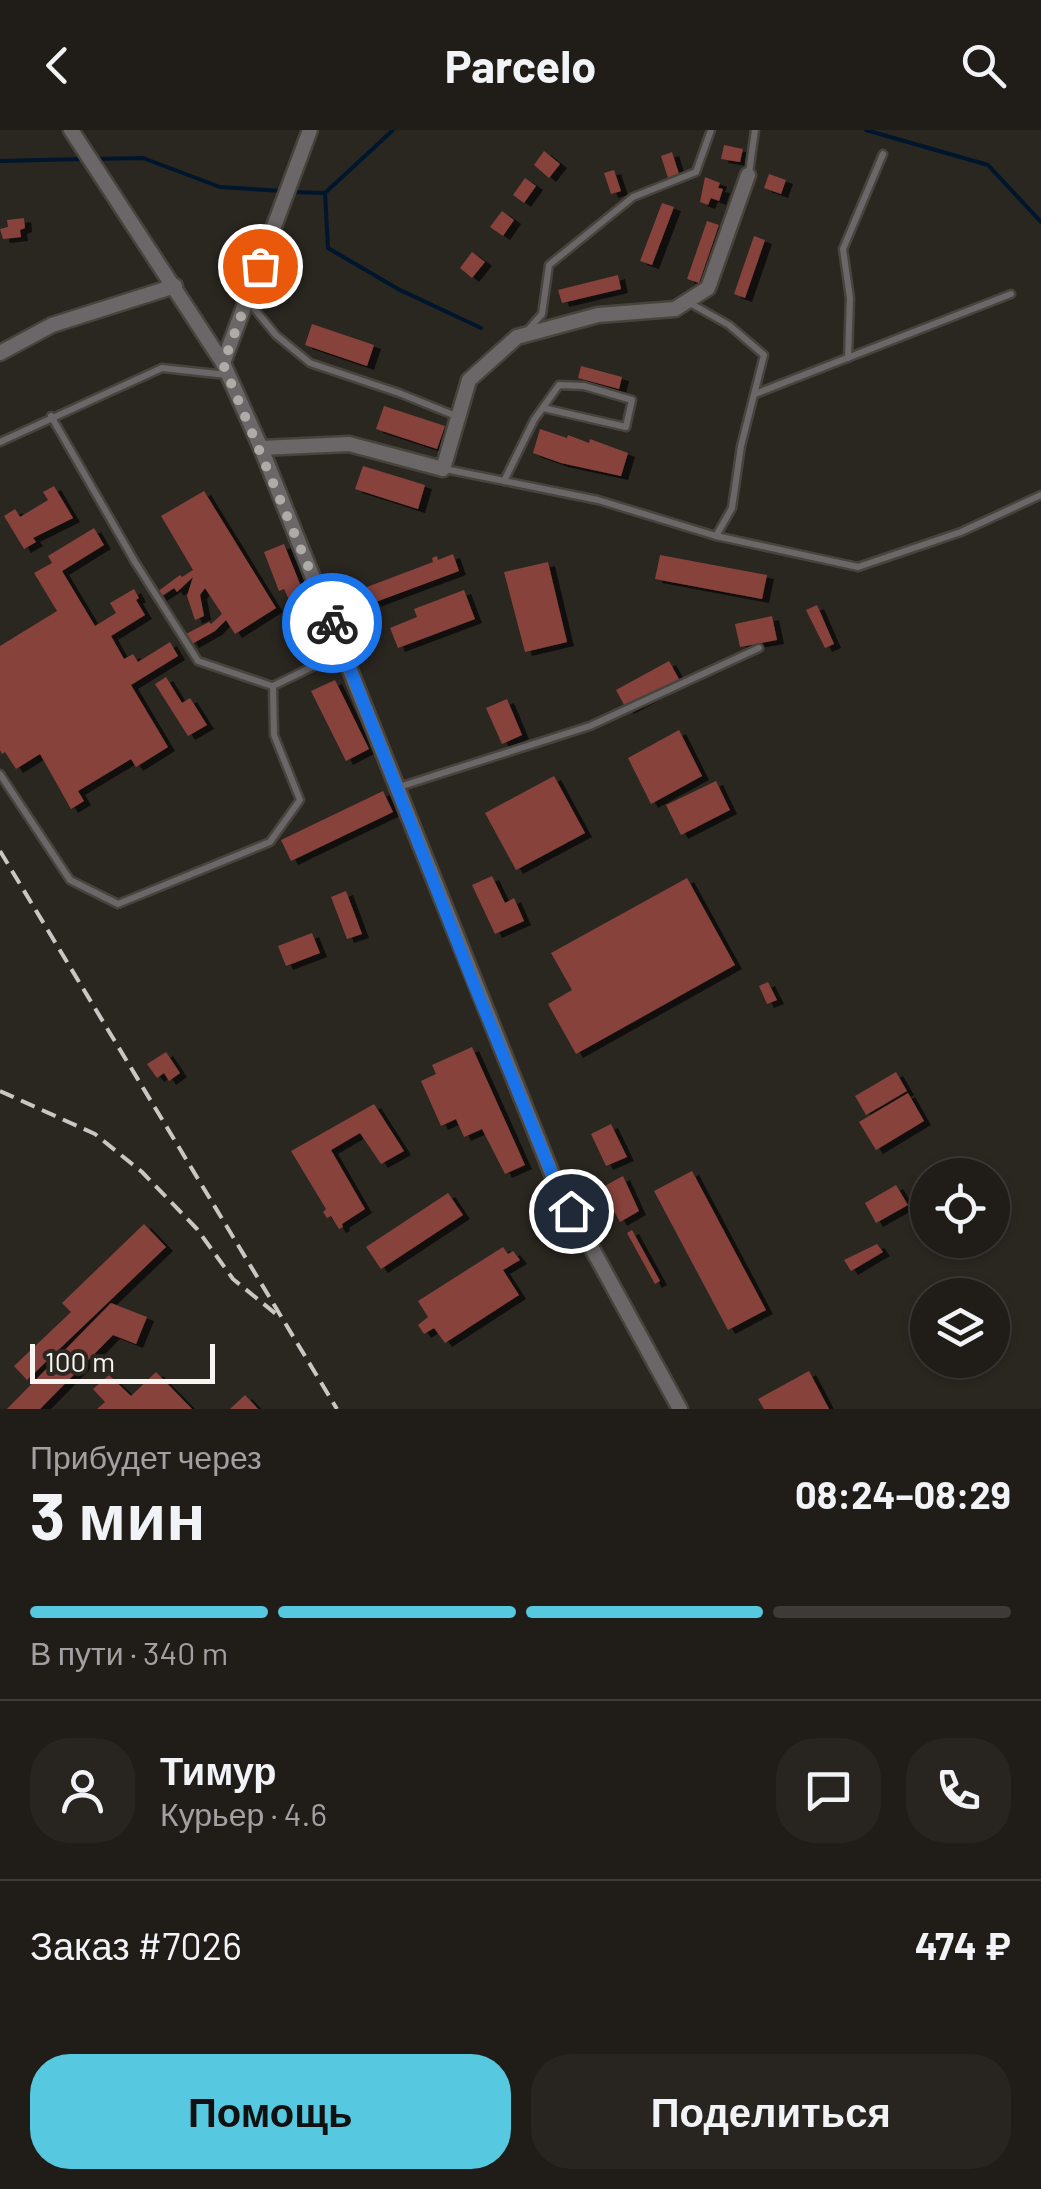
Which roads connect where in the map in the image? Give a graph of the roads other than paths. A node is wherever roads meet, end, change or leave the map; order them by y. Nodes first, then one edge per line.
1 (71, 130) edge
2 (310, 130) edge
3 (712, 130) edge
4 (755, 130) edge
5 (884, 154) dead end
6 (748, 175) joint
7 (175, 286) junction
8 (1011, 294) dead end
9 (247, 300) junction
10 (687, 302) junction
11 (524, 335) junction
12 (0, 353) edge
13 (848, 358) junction
14 (226, 370) junction
15 (754, 395) junction
16 (543, 408) junction
17 (51, 416) junction
18 (456, 416) junction
19 (0, 442) edge
20 (261, 448) junction
21 (444, 469) junction
22 (504, 481) junction
23 (1041, 495) edge
24 (716, 536) junction
25 (758, 648) dead end
26 (344, 652) junction
27 (273, 686) junction
28 (0, 774) edge
29 (398, 788) junction
30 (680, 1409) edge

1 - 7 street
2 - 9 street
3 - 11 lane
4 - 6 lane
5 - 13 lane
6 - 10 street
7 - 12 street
7 - 14 street
8 - 13 lane
9 - 14 street
9 - 18 lane
10 - 11 street
10 - 15 lane
11 - 18 street
13 - 15 lane
14 - 17 lane
14 - 20 street
15 - 24 lane
16 - 16 lane
16 - 22 lane
17 - 19 lane
17 - 27 lane
18 - 21 street
20 - 21 street
20 - 26 street
21 - 22 lane
22 - 24 lane
23 - 24 lane
25 - 29 lane
26 - 27 lane
26 - 29 street
27 - 28 lane
29 - 30 street

